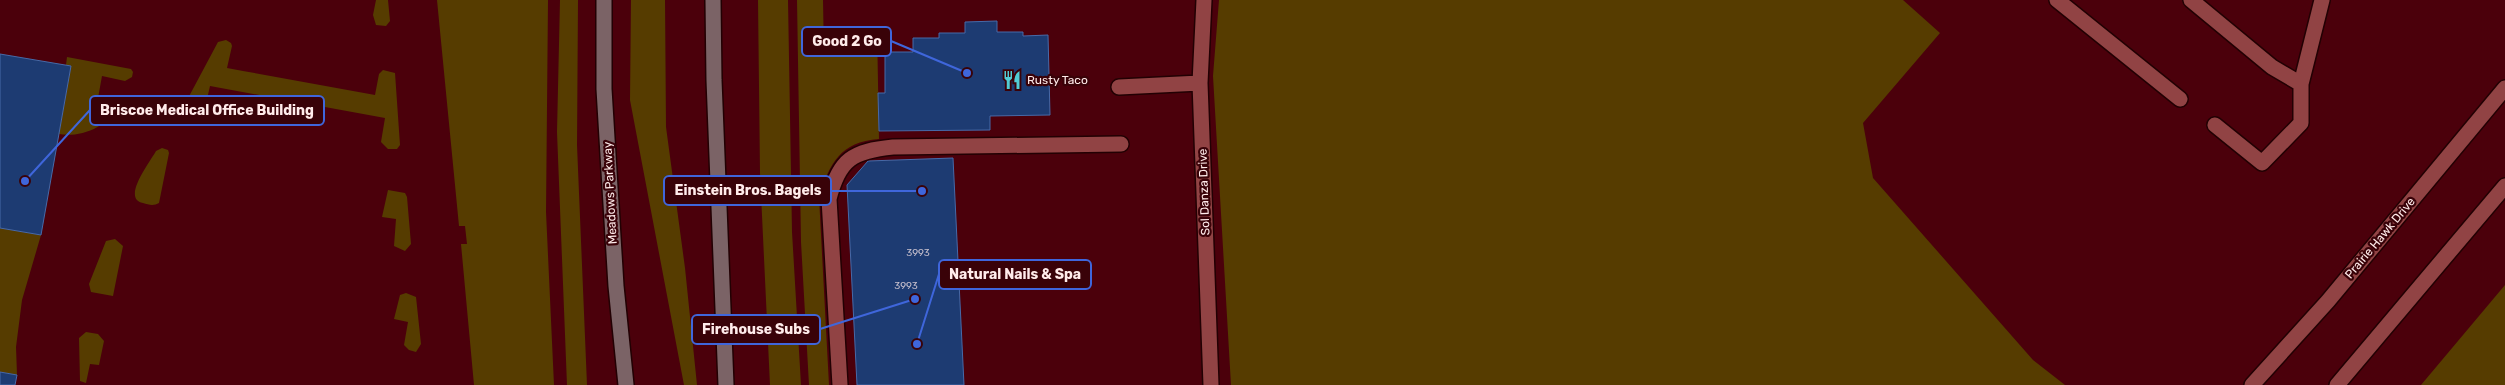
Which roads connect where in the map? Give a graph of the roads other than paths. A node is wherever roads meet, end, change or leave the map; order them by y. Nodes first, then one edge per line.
1 (604, 0) edge
2 (713, 0) edge
3 (1204, 0) edge
4 (2057, 0) edge
5 (2191, 0) edge
6 (2322, 0) edge
7 (1200, 83) junction
8 (2301, 84) junction
9 (1119, 87) dead end
10 (2505, 88) edge
11 (2180, 99) dead end
12 (2216, 125) dead end
13 (1121, 144) dead end
14 (2505, 186) edge
15 (626, 385) edge
16 (726, 385) edge
17 (840, 385) edge
18 (1210, 385) edge
19 (2252, 385) edge
20 (2337, 385) edge

1 - 15 main road, Meadows Parkway
2 - 16 main road
3 - 7 street, Sol Danza Drive
4 - 11 street
5 - 8 street
6 - 8 street
7 - 9 street
7 - 18 street, Sol Danza Drive
8 - 12 street
10 - 19 street, Prairie Hawk Drive
13 - 17 street
14 - 20 street

